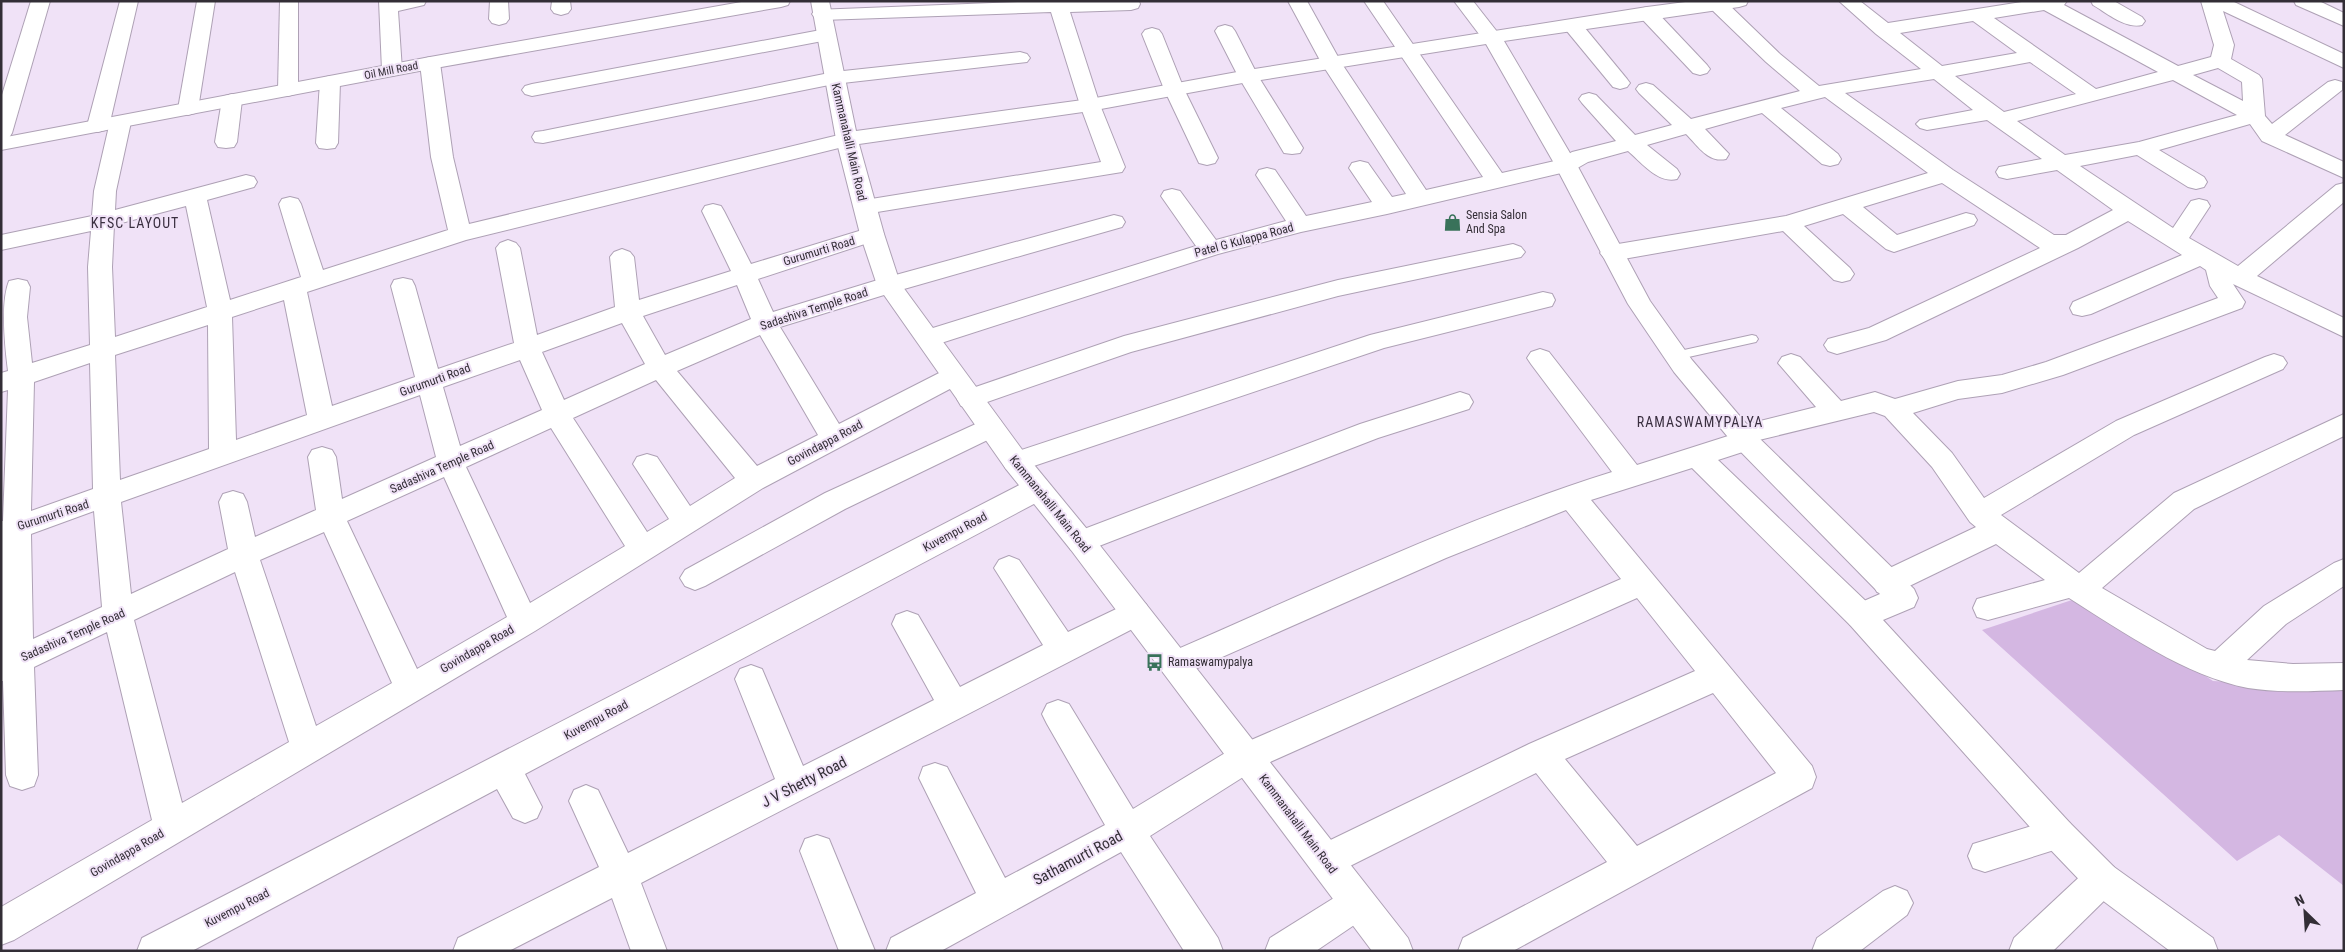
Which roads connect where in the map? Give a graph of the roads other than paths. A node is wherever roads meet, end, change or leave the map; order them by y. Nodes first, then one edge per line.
1 (41, 1) edge
2 (129, 1) edge
3 (206, 1) edge
4 (289, 1) edge
5 (418, 1) edge
6 (781, 1) edge
7 (1297, 1) edge
8 (1373, 1) edge
9 (1462, 1) edge
10 (1739, 1) edge
11 (1848, 1) edge
12 (2100, 1) edge
13 (2210, 1) edge
14 (2216, 1) edge
15 (2302, 1) edge
16 (2052, 3) edge
17 (388, 4) edge
18 (1058, 4) edge
19 (1131, 4) dead end
20 (1717, 4) junction
21 (1647, 13) junction
22 (1977, 15) junction
23 (823, 17) edge
24 (2344, 20) edge
25 (2135, 21) dead end
26 (1573, 26) junction
27 (1883, 30) junction
28 (1225, 31) dead end
29 (1152, 34) dead end
30 (1492, 38) junction
31 (1407, 52) junction
32 (2033, 55) junction
33 (1020, 58) dead end
34 (2220, 61) junction
35 (2344, 62) edge
36 (430, 63) junction
37 (1332, 64) junction
38 (1700, 69) dead end
39 (392, 70) junction
40 (1936, 71) junction
41 (2176, 73) junction
42 (1248, 76) junction
43 (834, 78) junction
44 (330, 82) junction
45 (1620, 82) dead end
46 (2334, 86) dead end
47 (1174, 89) junction
48 (1646, 89) dead end
49 (288, 90) junction
50 (532, 90) dead end
51 (1822, 92) junction
52 (2093, 96) junction
53 (1589, 99) dead end
54 (232, 100) junction
55 (1090, 105) junction
56 (1766, 106) junction
57 (188, 109) junction
58 (1995, 116) junction
59 (2255, 116) junction
60 (109, 124) junction
61 (1927, 124) dead end
62 (1689, 127) junction
63 (1, 133) edge
64 (2270, 136) junction
65 (543, 137) dead end
66 (847, 139) junction
67 (226, 142) dead end
68 (327, 143) dead end
69 (1634, 143) junction
70 (1, 144) edge
71 (1292, 148) dead end
72 (2141, 148) junction
73 (1718, 154) dead end
74 (1207, 158) dead end
75 (1830, 159) dead end
76 (2061, 163) junction
77 (1566, 166) junction
78 (1360, 168) dead end
79 (2344, 170) edge
80 (2007, 172) dead end
81 (1669, 174) dead end
82 (1266, 175) dead end
83 (1945, 175) junction
84 (1497, 181) junction
85 (246, 182) dead end
86 (2196, 182) dead end
87 (2344, 190) edge
88 (195, 196) junction
89 (1172, 196) dead end
90 (1421, 199) junction
91 (290, 204) dead end
92 (1846, 205) junction
93 (2199, 206) dead end
94 (864, 207) junction
95 (1387, 207) junction
96 (713, 211) dead end
97 (2129, 211) junction
98 (1966, 220) dead end
99 (103, 221) junction
100 (1114, 222) dead end
101 (1788, 223) junction
102 (1300, 225) junction
103 (460, 234) junction
104 (872, 234) junction
105 (2176, 240) junction
106 (1, 244) edge
107 (2070, 244) junction
108 (508, 248) dead end
109 (1210, 249) junction
110 (1513, 252) dead end
111 (1612, 253) junction
112 (622, 257) dead end
113 (2209, 261) junction
114 (744, 274) junction
115 (1842, 274) dead end
116 (2240, 277) junction
117 (304, 283) junction
118 (889, 285) junction
119 (403, 286) dead end
120 (18, 287) dead end
121 (1542, 300) dead end
122 (2082, 308) dead end
123 (220, 312) junction
124 (628, 312) junction
125 (765, 323) junction
126 (2344, 328) edge
127 (929, 338) junction
128 (1752, 339) dead end
129 (1838, 346) dead end
130 (527, 347) junction
131 (104, 350) junction
132 (1675, 356) junction
133 (1540, 358) dead end
134 (1791, 363) dead end
135 (2274, 363) dead end
136 (660, 368) junction
137 (11, 380) edge
138 (430, 382) junction
139 (962, 387) junction
140 (1460, 402) dead end
141 (1894, 409) junction
142 (1835, 411) junction
143 (557, 415) junction
144 (322, 421) junction
145 (2344, 424) edge
146 (991, 427) junction
147 (834, 438) junction
148 (1743, 438) junction
149 (224, 456) junction
150 (1697, 456) junction
151 (322, 457) dead end
152 (1016, 462) junction
153 (451, 463) junction
154 (647, 464) dead end
155 (1632, 478) junction
156 (753, 480) junction
157 (1037, 489) junction
158 (1571, 496) junction
159 (107, 497) junction
160 (233, 502) dead end
161 (331, 517) junction
162 (686, 522) junction
163 (1989, 522) junction
164 (9, 530) edge
165 (1081, 542) junction
166 (642, 549) junction
167 (244, 555) junction
168 (1009, 568) dead end
169 (2344, 571) edge
170 (695, 578) dead end
171 (1642, 583) junction
172 (1888, 583) junction
173 (2076, 587) junction
174 (1988, 608) dead end
175 (1135, 613) junction
176 (118, 614) junction
177 (1861, 616) junction
178 (524, 622) junction
179 (907, 624) dead end
180 (1064, 650) junction
181 (10, 664) edge
182 (1175, 664) junction
183 (2220, 667) junction
184 (1718, 676) junction
185 (2344, 676) edge
186 (752, 679) dead end
187 (410, 688) junction
188 (954, 705) junction
189 (1058, 714) dead end
190 (307, 747) junction
191 (1542, 754) junction
192 (1248, 757) junction
193 (504, 769) junction
194 (22, 775) dead end
195 (935, 778) dead end
196 (796, 787) junction
197 (586, 800) dead end
198 (525, 807) dead end
199 (171, 828) junction
200 (1126, 832) junction
201 (2058, 834) junction
202 (817, 851) dead end
203 (1985, 856) dead end
204 (1326, 860) junction
205 (1632, 867) junction
206 (621, 876) junction
207 (2102, 879) junction
208 (998, 900) junction
209 (1357, 903) junction
210 (1895, 903) dead end
211 (1, 927) edge
212 (512, 942) edge
213 (155, 951) edge
214 (472, 951) edge
215 (649, 951) edge
216 (857, 951) edge
217 (904, 951) edge
218 (1205, 951) edge
219 (1283, 951) edge
220 (1395, 951) edge
221 (1476, 951) edge
222 (1830, 951) edge
223 (2027, 951) edge
224 (2200, 951) edge

1 - 63 street
2 - 60 street
3 - 57 street
4 - 49 street
5 - 17 street
6 - 36 street, Oil Mill Road
7 - 37 street
8 - 31 street
9 - 30 street
10 - 20 street
11 - 27 street
12 - 25 street
13 - 34 street
14 - 35 street
15 - 24 street
16 - 22 street
16 - 41 street
17 - 39 street
18 - 19 street
18 - 23 street
18 - 55 street
20 - 21 street
20 - 51 street
21 - 26 street
21 - 38 street
22 - 27 street
22 - 32 street
23 - 43 street, Kammanahalli Main Road
23 - 50 street
26 - 30 street
26 - 45 street
27 - 40 street
28 - 42 street
29 - 47 street
30 - 31 street
30 - 77 street
31 - 37 street
31 - 84 street
32 - 40 street, Patel G Kulappa Road
32 - 52 street
33 - 43 street
34 - 41 street
34 - 59 street
36 - 39 street, Oil Mill Road
36 - 103 street
37 - 42 street
37 - 90 street
39 - 44 street, Oil Mill Road
40 - 51 street, Patel G Kulappa Road
40 - 58 street
41 - 52 street
41 - 59 street
42 - 47 street
42 - 71 street
43 - 65 street
43 - 66 street, Kammanahalli Main Road
44 - 49 street, Oil Mill Road
44 - 68 street
46 - 64 street
47 - 55 street
47 - 74 street
48 - 62 street
49 - 54 street, Oil Mill Road
51 - 56 street, Patel G Kulappa Road
51 - 83 street
52 - 58 street
53 - 69 street
54 - 57 street, Oil Mill Road
54 - 67 street
55 - 66 street
55 - 94 street
56 - 62 street, Patel G Kulappa Road
56 - 75 street
57 - 60 street, Oil Mill Road
58 - 61 street
58 - 76 street
59 - 64 street
59 - 72 street
60 - 70 street, Oil Mill Road
60 - 99 street
62 - 69 street, Patel G Kulappa Road
62 - 73 street
64 - 79 street
66 - 94 street, Kammanahalli Main Road
66 - 103 street
69 - 77 street, Patel G Kulappa Road
69 - 81 street
72 - 76 street
72 - 86 street
76 - 80 street
76 - 97 street
77 - 84 street, Patel G Kulappa Road
77 - 111 street
78 - 95 street
82 - 102 street
83 - 92 street
83 - 107 street
84 - 90 street, Patel G Kulappa Road
85 - 88 street
87 - 116 street
88 - 99 street
88 - 123 street
89 - 109 street
90 - 95 street, Patel G Kulappa Road
91 - 117 street
92 - 98 street
92 - 101 street
93 - 105 street
94 - 104 street, Kammanahalli Main Road
95 - 102 street, Patel G Kulappa Road
96 - 114 street
97 - 105 street
97 - 107 street
99 - 106 street
99 - 131 street
100 - 118 street, Sadashiva Temple Road
101 - 111 street
101 - 115 street
102 - 109 street, Patel G Kulappa Road
103 - 117 street
104 - 114 street, Gurumurti Road
104 - 118 street, Kammanahalli Main Road
105 - 113 street
107 - 129 street
108 - 130 street
109 - 127 street, Patel G Kulappa Road
110 - 139 street, Govindappa Road
111 - 132 street
112 - 124 street
113 - 116 street
113 - 122 street
113 - 141 street
114 - 124 street, Gurumurti Road
114 - 125 street
116 - 126 street
117 - 123 street
117 - 144 street
118 - 125 street, Sadashiva Temple Road
118 - 127 street, Kammanahalli Main Road
119 - 138 street
120 - 137 street
121 - 152 street
123 - 131 street
123 - 149 street
124 - 130 street, Gurumurti Road
124 - 136 street
125 - 136 street, Sadashiva Temple Road
125 - 147 street
127 - 139 street, Kammanahalli Main Road
128 - 132 lane
130 - 138 street, Gurumurti Road
130 - 143 street
131 - 137 street
131 - 159 street
132 - 148 street
133 - 155 street
134 - 142 street
135 - 163 street
136 - 143 street, Sadashiva Temple Road
136 - 156 street
137 - 164 street
138 - 144 street, Gurumurti Road
138 - 153 street
139 - 146 street, Kammanahalli Main Road
139 - 147 street, Govindappa Road
140 - 165 street
141 - 142 street
141 - 163 street
142 - 148 street
143 - 153 street, Sadashiva Temple Road
143 - 166 street
144 - 149 street, Gurumurti Road
145 - 173 street
146 - 152 street, Kammanahalli Main Road
146 - 170 street
147 - 156 street, Govindappa Road
148 - 150 street
148 - 172 street
149 - 159 street, Gurumurti Road
150 - 155 street
150 - 177 street
151 - 161 street
152 - 157 street, Kammanahalli Main Road
153 - 161 street, Sadashiva Temple Road
153 - 178 street
154 - 162 street
155 - 158 street
156 - 162 street, Govindappa Road
157 - 165 street, Kammanahalli Main Road
157 - 193 street, Kuvempu Road
158 - 171 street
158 - 182 street
159 - 164 street, Gurumurti Road
159 - 176 street
160 - 167 street
161 - 167 street, Sadashiva Temple Road
161 - 187 street
162 - 166 street, Govindappa Road
163 - 172 street
163 - 173 street
164 - 181 street
165 - 175 street, Kammanahalli Main Road
166 - 178 street, Govindappa Road
167 - 176 street, Sadashiva Temple Road
167 - 190 street
168 - 180 street
169 - 183 street
171 - 184 street
171 - 192 street, Sathamurti Road
172 - 177 street
173 - 174 street
173 - 183 street
175 - 180 street, J V Shetty Road
175 - 182 street, Kammanahalli Main Road
176 - 181 street, Sadashiva Temple Road
176 - 199 street
177 - 201 street
178 - 187 street, Govindappa Road
179 - 188 street
180 - 188 street, J V Shetty Road
181 - 194 street
182 - 192 street, Kammanahalli Main Road
183 - 185 street
184 - 191 street
184 - 205 street
186 - 196 street
187 - 190 street, Govindappa Road
188 - 196 street, J V Shetty Road
189 - 200 street
190 - 199 street, Govindappa Road
191 - 204 street
191 - 205 street
192 - 200 street, Sathamurti Road
192 - 204 street, Kammanahalli Main Road
193 - 198 street
193 - 213 street, Kuvempu Road
195 - 208 street
196 - 206 street, J V Shetty Road
197 - 206 street
199 - 211 street, Govindappa Road
200 - 208 street, Sathamurti Road
200 - 218 street
201 - 203 street
201 - 207 street
202 - 216 street
204 - 209 street, Kammanahalli Main Road
205 - 221 street
206 - 212 street, J V Shetty Road
206 - 215 street
207 - 223 street
207 - 224 street
208 - 217 street, Sathamurti Road
209 - 219 street
209 - 220 street, Kammanahalli Main Road
210 - 222 street
212 - 214 street, J V Shetty Road

